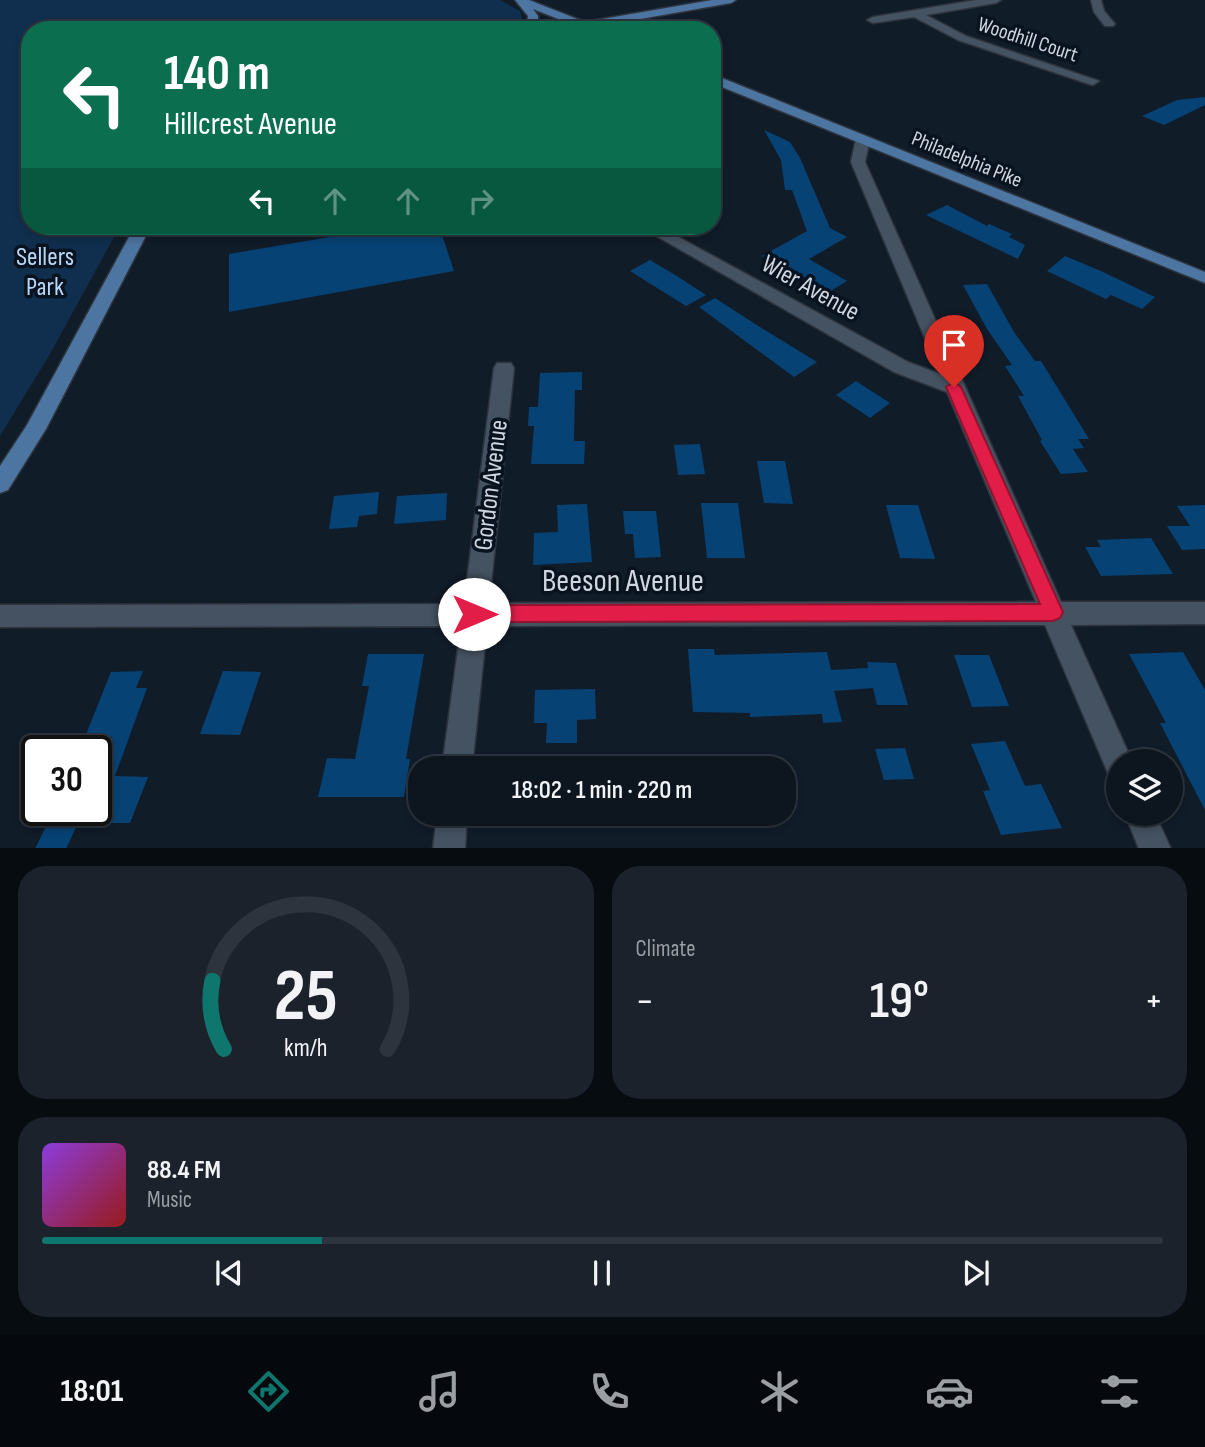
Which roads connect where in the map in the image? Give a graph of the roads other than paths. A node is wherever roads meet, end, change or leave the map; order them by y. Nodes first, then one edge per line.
1 (521, 0) edge
2 (731, 0) edge
3 (946, 0) edge
4 (996, 0) edge
5 (1096, 0) edge
6 (963, 3) edge
7 (915, 13) junction
8 (873, 20) dead end
9 (532, 21) edge
10 (573, 21) edge
11 (607, 21) edge
12 (1109, 24) dead end
13 (1093, 81) dead end
14 (721, 82) edge
15 (863, 139) junction
16 (138, 235) edge
17 (663, 235) edge
18 (1205, 278) edge
19 (504, 368) dead end
20 (954, 387) junction
21 (0, 484) edge
22 (1053, 612) junction
23 (1205, 613) edge
24 (474, 614) junction
25 (0, 616) edge
26 (1112, 749) edge
27 (458, 756) edge
28 (451, 826) edge
29 (1145, 826) edge
30 (449, 848) edge
31 (1155, 848) edge

1 - 9 main road
1 - 10 main road
2 - 11 main road
3 - 6 street
4 - 6 street
5 - 12 street
6 - 7 street
7 - 8 street
7 - 13 street, Woodhill Court
14 - 15 main road, Philadelphia Pike
15 - 18 main road, Philadelphia Pike
15 - 20 street
16 - 21 main road
17 - 20 street, Wier Avenue
19 - 24 street, Gordon Avenue
20 - 22 street
22 - 23 street, Beeson Avenue
22 - 24 street, Beeson Avenue
22 - 26 street
24 - 25 street, Beeson Avenue
24 - 27 street, Gordon Avenue
28 - 30 street
29 - 31 street

